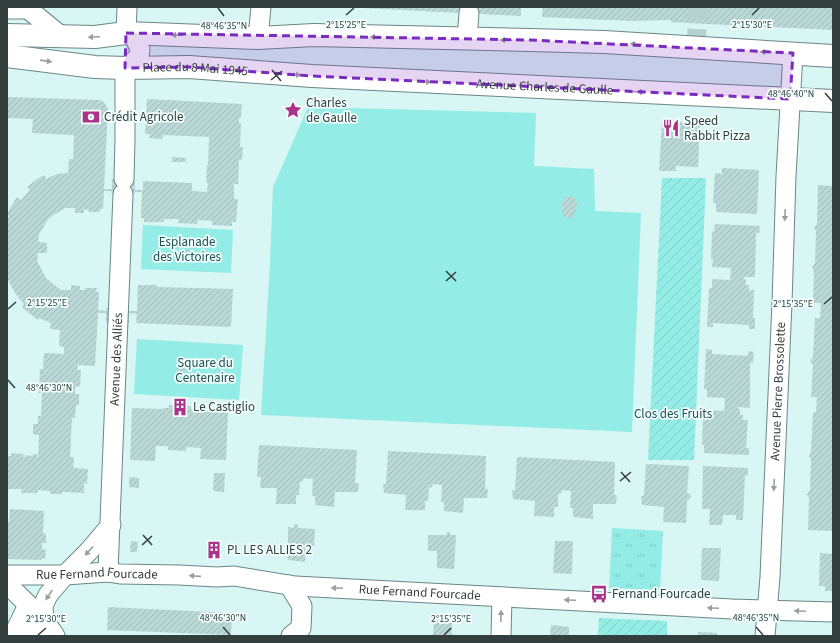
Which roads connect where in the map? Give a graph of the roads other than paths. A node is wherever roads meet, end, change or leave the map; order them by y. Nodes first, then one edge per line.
1 (127, 7) edge
2 (261, 7) edge
3 (7, 9) edge
4 (469, 13) dead end
5 (7, 34) edge
6 (129, 34) junction
7 (61, 36) junction
8 (258, 38) junction
9 (467, 39) junction
10 (794, 53) junction
11 (7, 56) edge
12 (833, 56) edge
13 (125, 68) junction
14 (256, 71) junction
15 (790, 100) junction
16 (833, 101) edge
17 (110, 525) junction
18 (108, 572) junction
19 (65, 575) junction
20 (7, 576) edge
21 (7, 584) edge
22 (289, 585) junction
23 (502, 597) junction
24 (28, 605) junction
25 (766, 609) junction
26 (833, 612) edge
27 (44, 620) junction
28 (13, 636) edge
29 (30, 636) edge
30 (55, 636) edge
31 (290, 636) edge
32 (501, 636) edge
33 (765, 636) edge

1 - 6 street
2 - 8 street
3 - 7 street
4 - 9 street
5 - 7 main road
6 -> 7 main road
8 -> 6 main road
6 - 13 main road, Place du 8 Mai 1945
9 -> 8 main road
8 - 14 main road, Place du 8 Mai 1945
10 -> 9 main road
10 - 12 main road
10 - 15 street, Avenue Pierre Brossolette
11 -> 13 main road
13 - 14 main road, Place du 8 Mai 1945
13 - 17 street, Avenue des Alliés
14 -> 15 main road, Avenue Charles de Gaulle
15 - 16 main road, Avenue Charles de Gaulle
15 -> 25 street, Avenue Pierre Brossolette
17 - 18 street, Avenue des Alliés
17 -> 19 street
18 - 19 street, Rue Fernand Fourcade
22 -> 18 street, Rue Fernand Fourcade
19 - 20 street, Rue Fernand Fourcade
19 -> 27 street
21 - 24 street
23 -> 22 street, Rue Fernand Fourcade
22 - 31 street
25 -> 23 street, Rue Fernand Fourcade
32 -> 23 street
24 - 27 street
24 - 28 street
26 -> 25 street, Rue Fernand Fourcade
25 - 33 street, Avenue Pierre Brossolette
27 - 29 street
27 - 30 street

